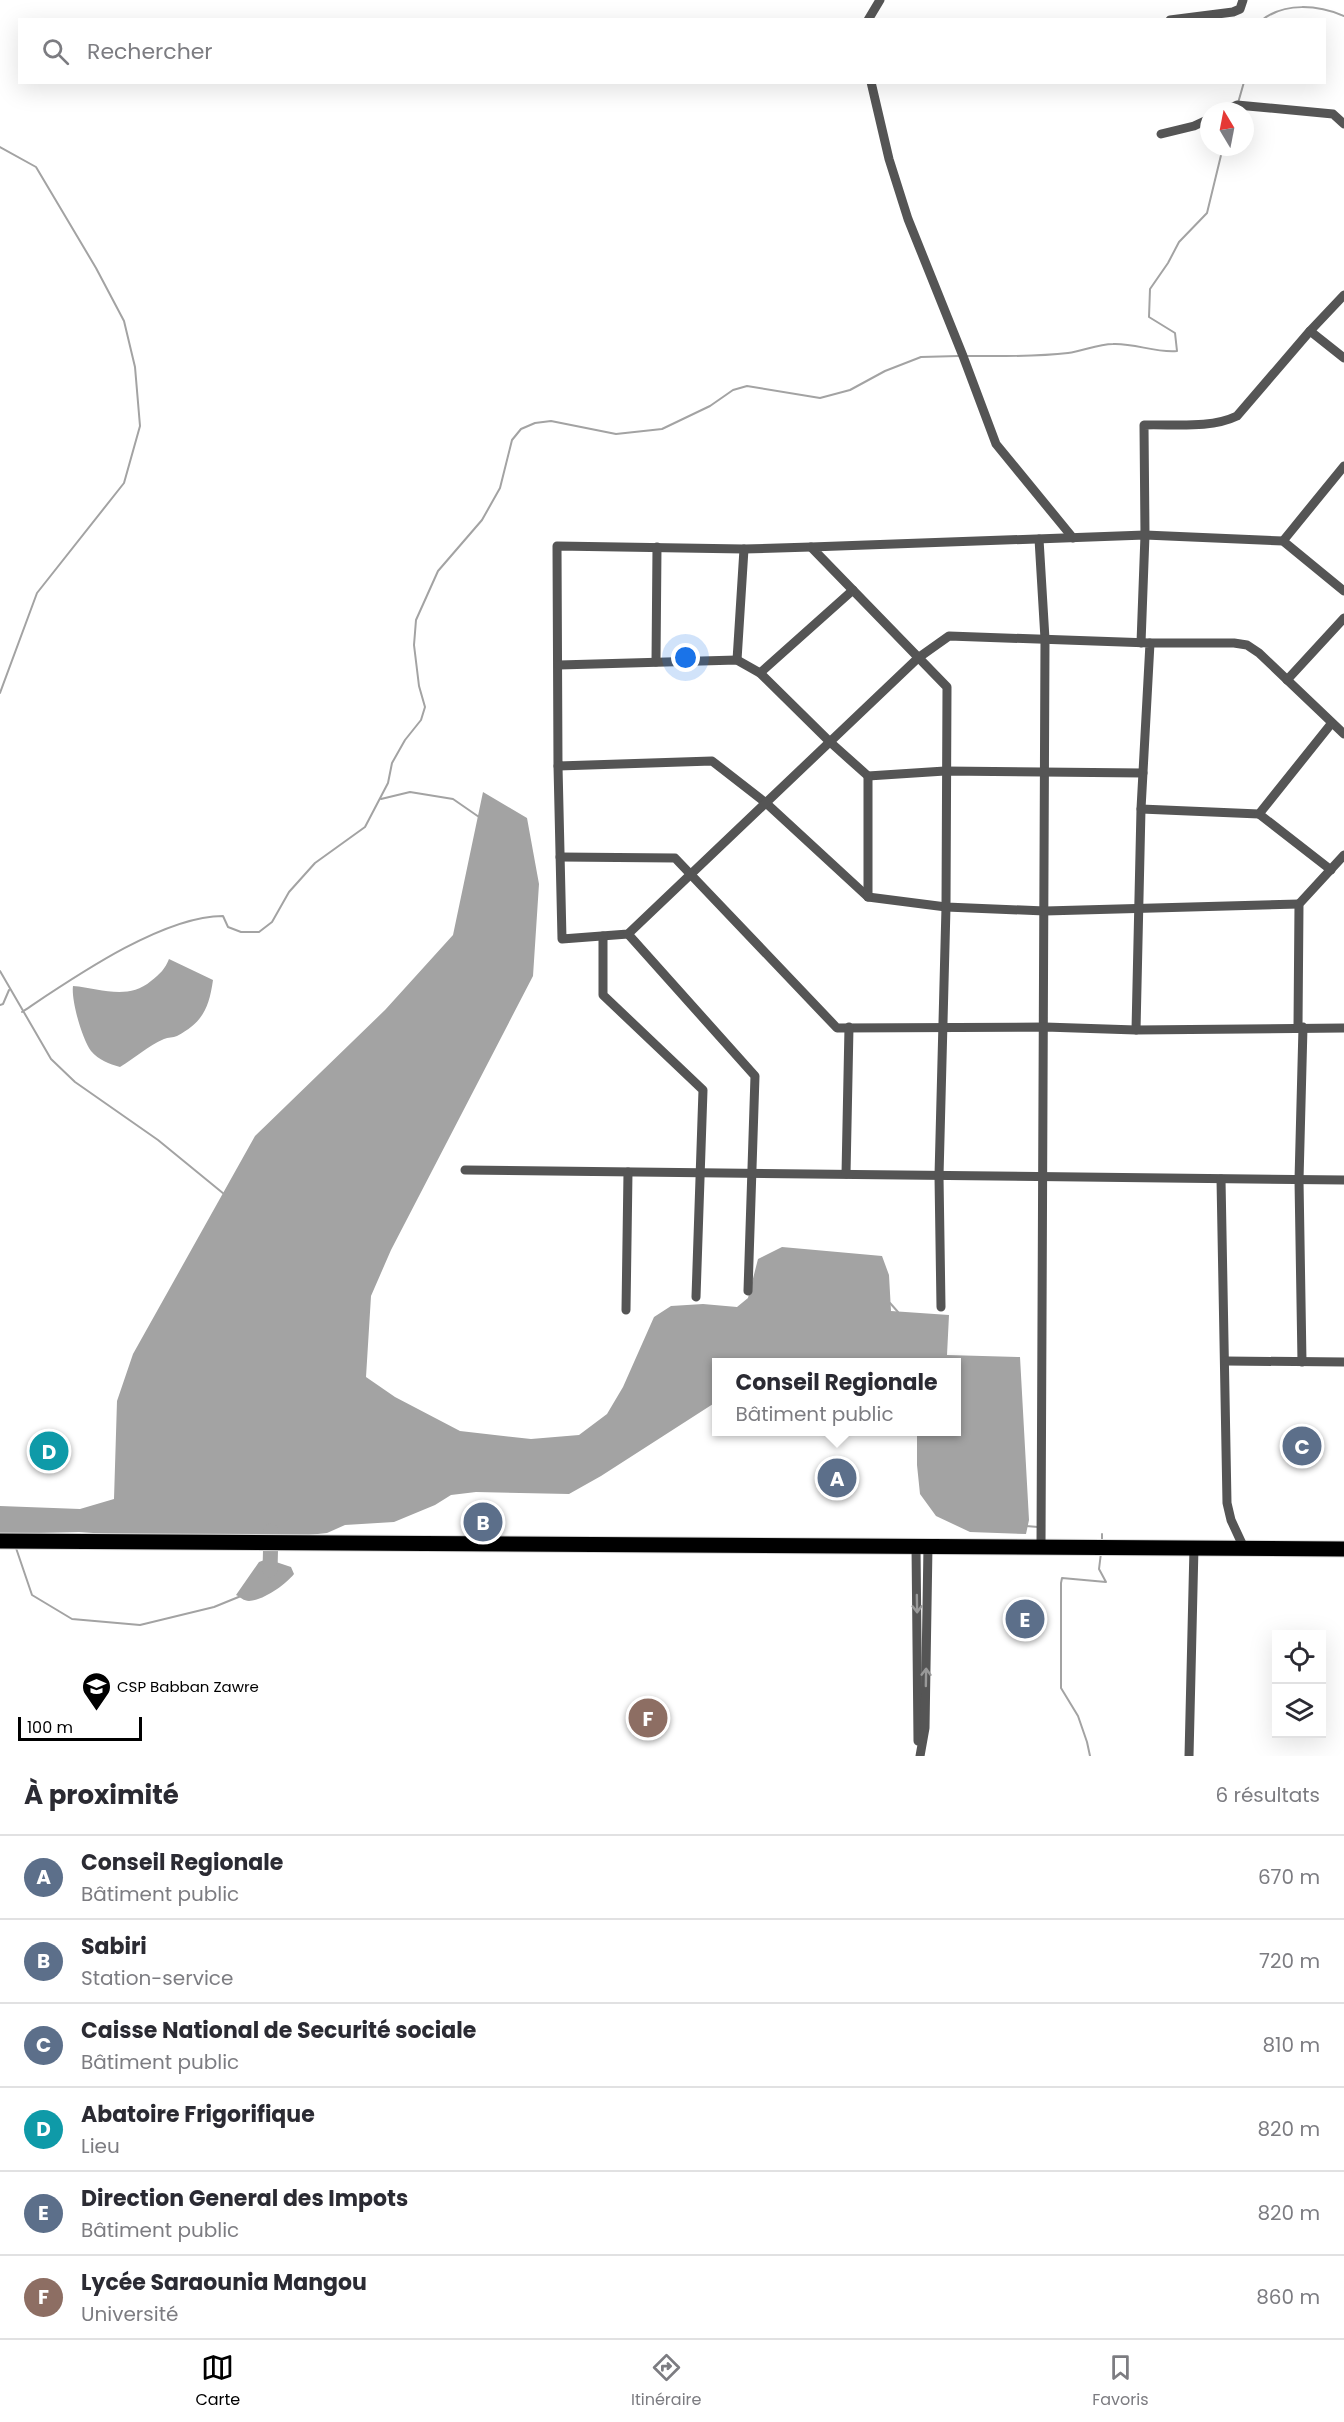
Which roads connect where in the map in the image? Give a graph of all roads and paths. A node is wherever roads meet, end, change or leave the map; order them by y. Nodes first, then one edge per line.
1 (880, 0) edge
2 (1243, 0) edge
3 (869, 18) edge
4 (1186, 18) edge
5 (871, 84) edge
6 (1254, 107) edge
7 (1200, 123) edge
8 (1344, 124) edge
9 (1161, 134) dead end
10 (1344, 295) edge
11 (1310, 331) junction
12 (1344, 358) edge
13 (1344, 466) edge
14 (1145, 535) junction
15 (1072, 538) junction
16 (1039, 539) junction
17 (1283, 541) junction
18 (657, 547) junction
19 (811, 547) junction
20 (744, 549) junction
21 (853, 590) junction
22 (1344, 591) edge
23 (1344, 618) edge
24 (1045, 639) junction
25 (1146, 643) junction
26 (918, 658) junction
27 (737, 660) junction
28 (656, 662) junction
29 (558, 666) junction
30 (760, 672) junction
31 (1287, 680) junction
32 (1331, 724) junction
33 (1344, 734) edge
34 (830, 742) junction
35 (558, 766) junction
36 (945, 771) junction
37 (1045, 771) junction
38 (1143, 773) junction
39 (868, 776) junction
40 (766, 803) junction
41 (1141, 809) junction
42 (1259, 814) junction
43 (1344, 855) edge
44 (560, 857) junction
45 (1331, 870) junction
46 (692, 874) junction
47 (868, 897) junction
48 (1299, 904) junction
49 (946, 907) junction
50 (1139, 909) junction
51 (1045, 911) junction
52 (628, 934) junction
53 (603, 936) junction
54 (849, 1027) junction
55 (942, 1027) junction
56 (1044, 1027) junction
57 (1301, 1027) junction
58 (1344, 1028) edge
59 (1136, 1030) junction
60 (465, 1170) dead end
61 (628, 1172) junction
62 (700, 1173) junction
63 (752, 1173) junction
64 (846, 1174) junction
65 (939, 1176) junction
66 (1044, 1177) junction
67 (1221, 1179) junction
68 (1299, 1180) junction
69 (1344, 1180) edge
70 (748, 1291) dead end
71 (696, 1297) dead end
72 (941, 1307) dead end
73 (626, 1310) dead end
74 (1226, 1361) junction
75 (1302, 1362) junction
76 (1344, 1362) edge
77 (1041, 1539) junction
78 (0, 1541) edge
79 (922, 1546) junction
80 (1194, 1547) junction
81 (1244, 1548) junction
82 (1344, 1549) edge
83 (920, 1756) edge
84 (1189, 1756) edge

1 - 3 street
2 - 4 street
5 - 15 street
6 - 8 street
7 - 9 street
10 - 11 street
11 - 12 street
11 - 14 street
13 - 17 street
14 - 15 street
14 - 17 street
14 - 25 street
15 - 16 street
16 - 19 street
16 - 24 street
17 - 22 street
18 - 20 street
18 - 28 street
18 - 29 street
19 - 20 street
19 - 21 street
20 - 27 street
21 - 26 street
21 - 30 street
23 - 31 street
24 - 25 street
24 - 26 street
24 - 37 street
25 - 31 street
25 - 38 street
26 - 34 street
26 - 36 street
27 - 28 street
27 - 30 street
28 - 29 street
29 - 35 street
30 - 34 street
31 - 32 street
32 - 33 street
32 - 42 street
34 - 39 street
34 - 40 street
35 - 40 street
35 - 44 street
36 - 37 street
36 - 39 street
36 - 49 street
37 - 38 street
37 - 51 street
38 - 41 street
39 - 47 street
40 - 46 street
40 - 47 street
41 - 42 street
41 - 50 street
42 - 45 street
43 - 45 street
44 - 46 street
44 - 53 street
45 - 48 street
46 - 52 street
46 - 54 street
47 - 49 street
48 - 50 street
48 - 57 street
49 - 51 street
49 - 55 street
50 - 51 street
50 - 59 street
51 - 56 street
52 - 53 street
52 - 63 street
53 - 62 street
54 - 55 street
54 - 64 street
55 - 56 street
55 - 65 street
56 - 59 street
56 - 66 street
57 - 58 street
57 - 59 street
57 - 68 street
60 - 61 street
61 - 62 street
61 - 73 street
62 - 63 street
62 - 71 street
63 - 64 street
63 - 70 street
64 - 65 street
65 - 66 street
65 - 72 street
66 - 67 street
66 - 77 street
67 - 68 street
67 - 74 street
68 - 69 street
68 - 75 street
74 - 75 street
74 - 81 street
75 - 76 street
77 - 79 highway
77 - 80 highway
78 - 79 highway
79 - 83 street
80 - 81 highway
80 - 84 street
81 - 82 highway

